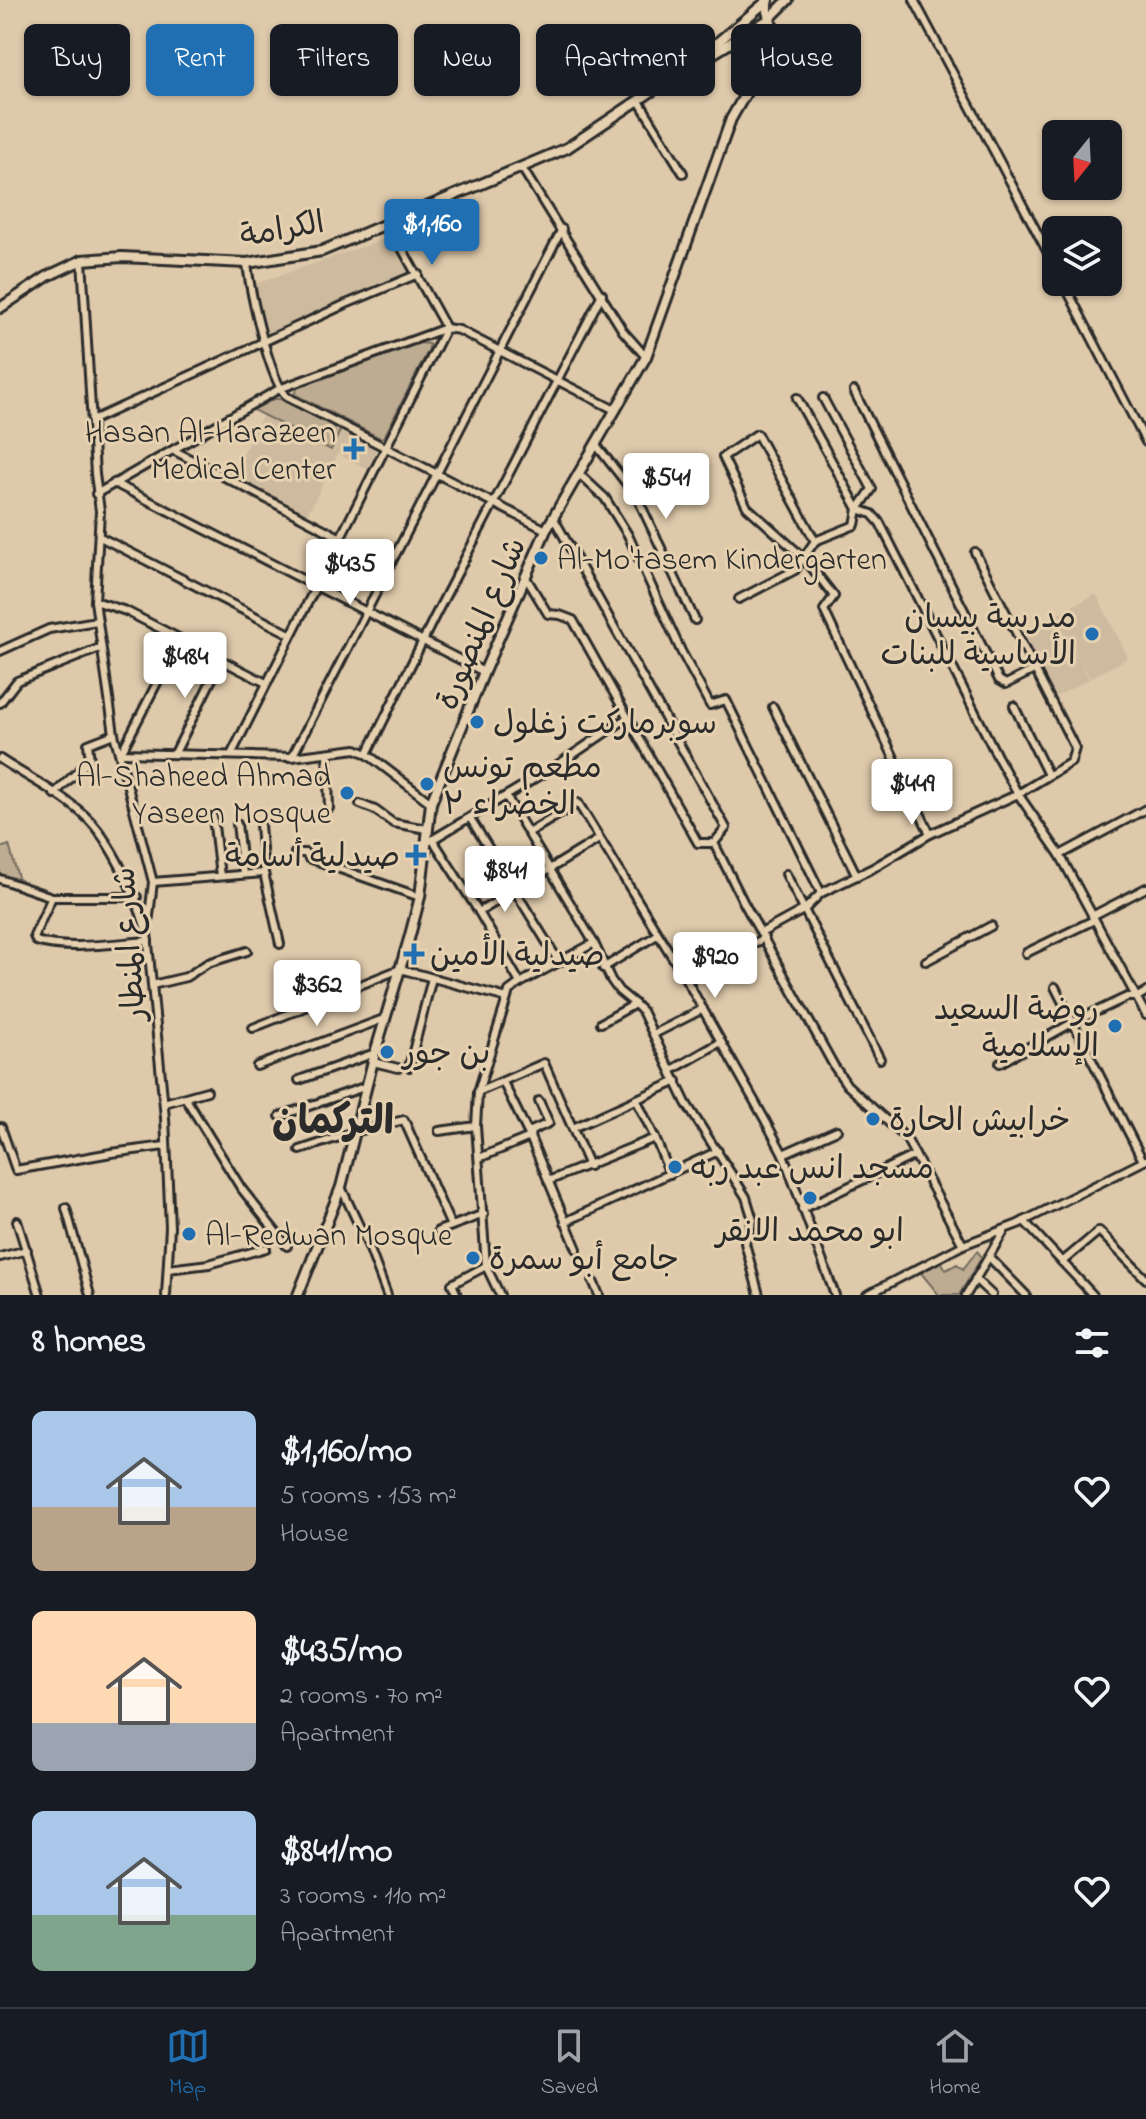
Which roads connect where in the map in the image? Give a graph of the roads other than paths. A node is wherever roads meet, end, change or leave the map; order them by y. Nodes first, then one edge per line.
1 (769, 0) edge
2 (788, 0) edge
3 (914, 0) edge
4 (768, 20) junction
5 (715, 45) edge
6 (715, 51) edge
7 (646, 96) edge
8 (639, 101) junction
9 (522, 168) junction
10 (683, 173) dead end
11 (388, 223) junction
12 (562, 229) junction
13 (1042, 242) edge
14 (82, 260) junction
15 (247, 263) junction
16 (418, 274) junction
17 (602, 294) junction
18 (1070, 296) edge
19 (0, 308) edge
20 (446, 328) junction
21 (264, 341) junction
22 (499, 351) junction
23 (646, 357) junction
24 (557, 381) junction
25 (279, 389) junction
26 (854, 391) dead end
27 (797, 398) dead end
28 (823, 398) dead end
29 (615, 410) junction
30 (93, 420) junction
31 (1146, 442) edge
32 (597, 446) junction
33 (387, 448) junction
34 (173, 450) junction
35 (436, 473) junction
36 (578, 473) junction
37 (114, 483) junction
38 (96, 494) junction
39 (494, 504) junction
40 (858, 509) junction
41 (553, 517) junction
42 (546, 530) junction
43 (100, 537) junction
44 (339, 537) junction
45 (815, 541) junction
46 (975, 552) dead end
47 (805, 559) junction
48 (525, 576) junction
49 (315, 586) junction
50 (739, 599) dead end
51 (95, 601) junction
52 (365, 612) junction
53 (695, 620) dead end
54 (97, 621) junction
55 (290, 634) junction
56 (179, 640) junction
57 (423, 641) junction
58 (100, 648) junction
59 (0, 651) edge
60 (221, 661) junction
61 (1036, 669) junction
62 (484, 672) junction
63 (266, 683) junction
64 (0, 703) edge
65 (1014, 706) dead end
66 (773, 707) dead end
67 (627, 718) junction
68 (114, 734) junction
69 (121, 753) junction
70 (175, 753) junction
71 (327, 753) junction
72 (367, 754) junction
73 (231, 755) junction
74 (292, 757) junction
75 (0, 759) edge
76 (1048, 775) junction
77 (54, 794) junction
78 (1018, 794) junction
79 (506, 796) junction
80 (431, 803) junction
81 (360, 804) dead end
82 (329, 808) dead end
83 (1146, 809) edge
84 (213, 817) dead end
85 (470, 818) junction
86 (237, 824) dead end
87 (260, 825) dead end
88 (427, 829) junction
89 (528, 833) junction
90 (930, 834) junction
91 (599, 839) junction
92 (429, 841) junction
93 (714, 843) junction
94 (295, 853) dead end
95 (1060, 855) junction
96 (549, 870) junction
97 (264, 873) junction
98 (243, 874) junction
99 (786, 874) dead end
100 (220, 876) junction
101 (857, 876) junction
102 (0, 879) edge
103 (153, 882) junction
104 (1146, 888) edge
105 (514, 890) junction
106 (821, 893) junction
107 (52, 897) junction
108 (137, 897) junction
109 (420, 897) junction
110 (805, 909) junction
111 (479, 912) junction
112 (1093, 918) junction
113 (991, 926) dead end
114 (657, 935) junction
115 (762, 935) junction
116 (148, 937) junction
117 (594, 943) junction
118 (280, 944) dead end
119 (247, 951) dead end
120 (1026, 953) dead end
121 (926, 961) dead end
122 (559, 962) junction
123 (603, 968) junction
124 (400, 969) junction
125 (432, 978) junction
126 (687, 981) junction
127 (520, 983) junction
128 (152, 985) junction
129 (1055, 987) dead end
130 (1146, 992) edge
131 (1137, 997) junction
132 (507, 998) junction
133 (635, 1004) junction
134 (703, 1009) junction
135 (1146, 1015) edge
136 (386, 1018) junction
137 (601, 1023) dead end
138 (1072, 1023) junction
139 (253, 1028) dead end
140 (654, 1034) junction
141 (721, 1042) junction
142 (374, 1057) junction
143 (880, 1059) dead end
144 (1000, 1063) dead end
145 (257, 1066) dead end
146 (409, 1067) dead end
147 (398, 1068) dead end
148 (672, 1070) junction
149 (299, 1080) dead end
150 (677, 1081) junction
151 (503, 1082) junction
152 (367, 1086) junction
153 (207, 1091) dead end
154 (478, 1092) junction
155 (186, 1099) junction
156 (636, 1099) junction
157 (539, 1101) dead end
158 (164, 1103) junction
159 (280, 1116) dead end
160 (476, 1126) junction
161 (1, 1127) edge
162 (573, 1128) junction
163 (837, 1130) dead end
164 (439, 1131) dead end
165 (354, 1132) junction
166 (530, 1137) junction
167 (655, 1138) junction
168 (165, 1146) junction
169 (300, 1150) dead end
170 (718, 1151) junction
171 (783, 1154) junction
172 (915, 1155) junction
173 (479, 1158) junction
174 (1144, 1161) edge
175 (589, 1166) junction
176 (670, 1174) junction
177 (548, 1181) junction
178 (341, 1187) junction
179 (66, 1208) dead end
180 (802, 1209) junction
181 (484, 1214) junction
182 (17, 1221) dead end
183 (565, 1222) junction
184 (1021, 1223) junction
185 (451, 1226) junction
186 (438, 1231) dead end
187 (1004, 1231) junction
188 (963, 1245) junction
189 (287, 1246) dead end
190 (266, 1248) dead end
191 (577, 1249) dead end
192 (27, 1250) junction
193 (0, 1257) edge
194 (989, 1257) junction
195 (1062, 1262) junction
196 (486, 1266) junction
197 (168, 1269) junction
198 (975, 1279) junction
199 (1146, 1279) edge
200 (593, 1281) dead end
201 (885, 1287) junction
202 (40, 1295) edge
203 (90, 1295) edge
204 (166, 1295) edge
205 (298, 1295) edge
206 (387, 1295) edge
207 (457, 1295) edge
208 (500, 1295) edge
209 (599, 1295) edge
210 (759, 1295) edge
211 (835, 1295) edge
212 (867, 1295) edge
213 (892, 1295) edge
214 (966, 1295) edge
215 (992, 1295) edge
216 (1026, 1295) edge
217 (1093, 1295) edge

1 - 4 main road, شارع المنصورة
1 - 5 main road, الكرامة
2 - 4 main road, الكرامة
3 - 13 street
4 - 6 main road, الكرامة
4 - 23 main road, شارع المنصورة
7 - 8 main road, الكرامة
8 - 9 main road, الكرامة
8 - 10 street
9 - 11 main road, الكرامة
9 - 12 street
11 - 15 main road, الكرامة
11 - 16 street
12 - 17 street
12 - 22 street
14 - 15 main road, الكرامة
14 - 19 main road, الكرامة
14 - 30 street, شارع المنطار
15 - 21 street
16 - 20 street
16 - 21 street
17 - 23 street
17 - 24 street
18 - 31 street
20 - 22 street
20 - 25 street
20 - 33 street
21 - 25 street
21 - 30 street
22 - 24 street
22 - 35 street
23 - 29 main road, شارع المنصورة
24 - 29 street
24 - 39 street
25 - 33 street
25 - 34 street
26 - 61 street
27 - 40 street
28 - 40 street
29 - 32 main road, شارع المنصورة
30 - 38 street, شارع المنطار
32 - 36 main road, شارع المنصورة
32 - 53 street
33 - 35 street
33 - 44 street
34 - 37 street
34 - 44 street
35 - 39 street
35 - 52 street
36 - 41 main road, شارع المنصورة
36 - 106 street
37 - 38 street
37 - 49 street
38 - 43 street, شارع المنطار
39 - 42 street
39 - 57 street
40 - 45 street
40 - 78 street
41 - 42 main road, شارع المنصورة
41 - 93 street
42 - 48 main road, شارع المنصورة
43 - 51 street, شارع المنطار
43 - 55 street
44 - 49 street
45 - 47 street
45 - 47 street
46 - 61 street
47 - 50 street
47 - 90 street
48 - 62 main road, شارع المنصورة
48 - 67 street
49 - 52 street
49 - 55 street
51 - 54 street, شارع المنطار
51 - 56 street
52 - 57 street
52 - 74 street
54 - 58 street, شارع المنطار
54 - 59 street
55 - 63 street
56 - 60 street
56 - 69 street
57 - 62 street
57 - 72 street
58 - 64 street
58 - 68 street, شارع المنطار
60 - 63 street
60 - 70 street
61 - 76 street
62 - 80 main road, شارع المنصورة
63 - 73 street
65 - 76 street
66 - 101 street
67 - 79 street
67 - 93 street
68 - 69 street, شارع المنطار
68 - 77 street
69 - 70 street
69 - 103 street, شارع المنطار
70 - 73 street
71 - 72 street
71 - 74 street
71 - 82 street
72 - 80 street
73 - 74 street
75 - 77 street
76 - 78 street
77 - 108 street
78 - 90 street
78 - 95 street
79 - 85 street
79 - 89 street
80 - 88 main road, شارع المنصورة
81 - 88 street
83 - 95 street
84 - 100 street
85 - 92 street
85 - 105 street
86 - 98 street
87 - 97 street
88 - 92 main road, شارع المنصورة
89 - 91 street
89 - 96 street
90 - 101 street
91 - 96 street
91 - 114 street
92 - 109 main road, شارع المنصورة
92 - 111 street
93 - 115 street
94 - 109 street
95 - 112 street
96 - 105 street
96 - 117 street
97 - 98 street
97 - 118 street
98 - 100 street
99 - 110 street
100 - 103 street
101 - 106 street
102 - 107 street
103 - 116 street, شارع المنطار
104 - 112 street
105 - 111 street
105 - 122 street
106 - 110 street
107 - 108 street
107 - 116 street
108 - 116 street
109 - 124 main road, شارع المنصورة
110 - 115 street
110 - 143 street
111 - 127 street
112 - 120 street
112 - 131 street
113 - 121 street
114 - 123 street
114 - 126 street
115 - 126 street
115 - 172 street
116 - 128 street, شارع المنطار
117 - 122 street
117 - 123 street
119 - 128 street
122 - 127 street
123 - 133 street
124 - 125 street
124 - 136 main road, شارع المنصورة
124 - 139 street
125 - 132 street
125 - 146 street
126 - 134 street
127 - 132 street
128 - 158 street, شارع المنطار
129 - 138 street
130 - 131 street
131 - 135 street
131 - 138 street
132 - 154 street
133 - 137 street
133 - 140 street
134 - 140 street
134 - 141 street
136 - 142 main road, شارع المنصورة
136 - 145 street
138 - 144 street
138 - 174 street
140 - 148 street
141 - 148 street
141 - 171 street
142 - 147 street
142 - 149 street
142 - 152 main road, شارع المنصورة
148 - 150 street
150 - 156 street
150 - 170 street
151 - 154 street
151 - 162 street
151 - 166 street
152 - 159 street
152 - 165 main road, شارع المنصورة
153 - 155 street
154 - 160 street
155 - 158 street
155 - 189 street
156 - 162 street
156 - 167 street
157 - 166 street
158 - 168 street, شارع المنطار
160 - 164 street
160 - 173 street
161 - 168 street
162 - 175 street
163 - 171 street
165 - 169 street
165 - 178 main road, شارع المنصورة
165 - 185 street
166 - 173 street
166 - 177 street
167 - 175 street
167 - 176 street
168 - 197 street, شارع المنطار
170 - 176 street
170 - 210 street
171 - 180 street
172 - 180 street
172 - 188 street
173 - 181 street
174 - 184 street
175 - 177 street
176 - 183 street
177 - 183 street
178 - 205 main road, شارع المنصورة
178 - 206 street
179 - 203 street
180 - 211 street
181 - 185 street
181 - 196 street
182 - 192 street
183 - 191 street
184 - 187 street
184 - 195 street
185 - 186 street
187 - 188 street
187 - 194 street
188 - 201 street
190 - 197 street
192 - 193 street
192 - 202 street
194 - 198 street
194 - 216 street
195 - 199 street
195 - 217 street
196 - 207 street
196 - 208 street
197 - 204 street, شارع المنطار
198 - 214 street
198 - 215 street
200 - 209 street
201 - 212 street
201 - 213 street

